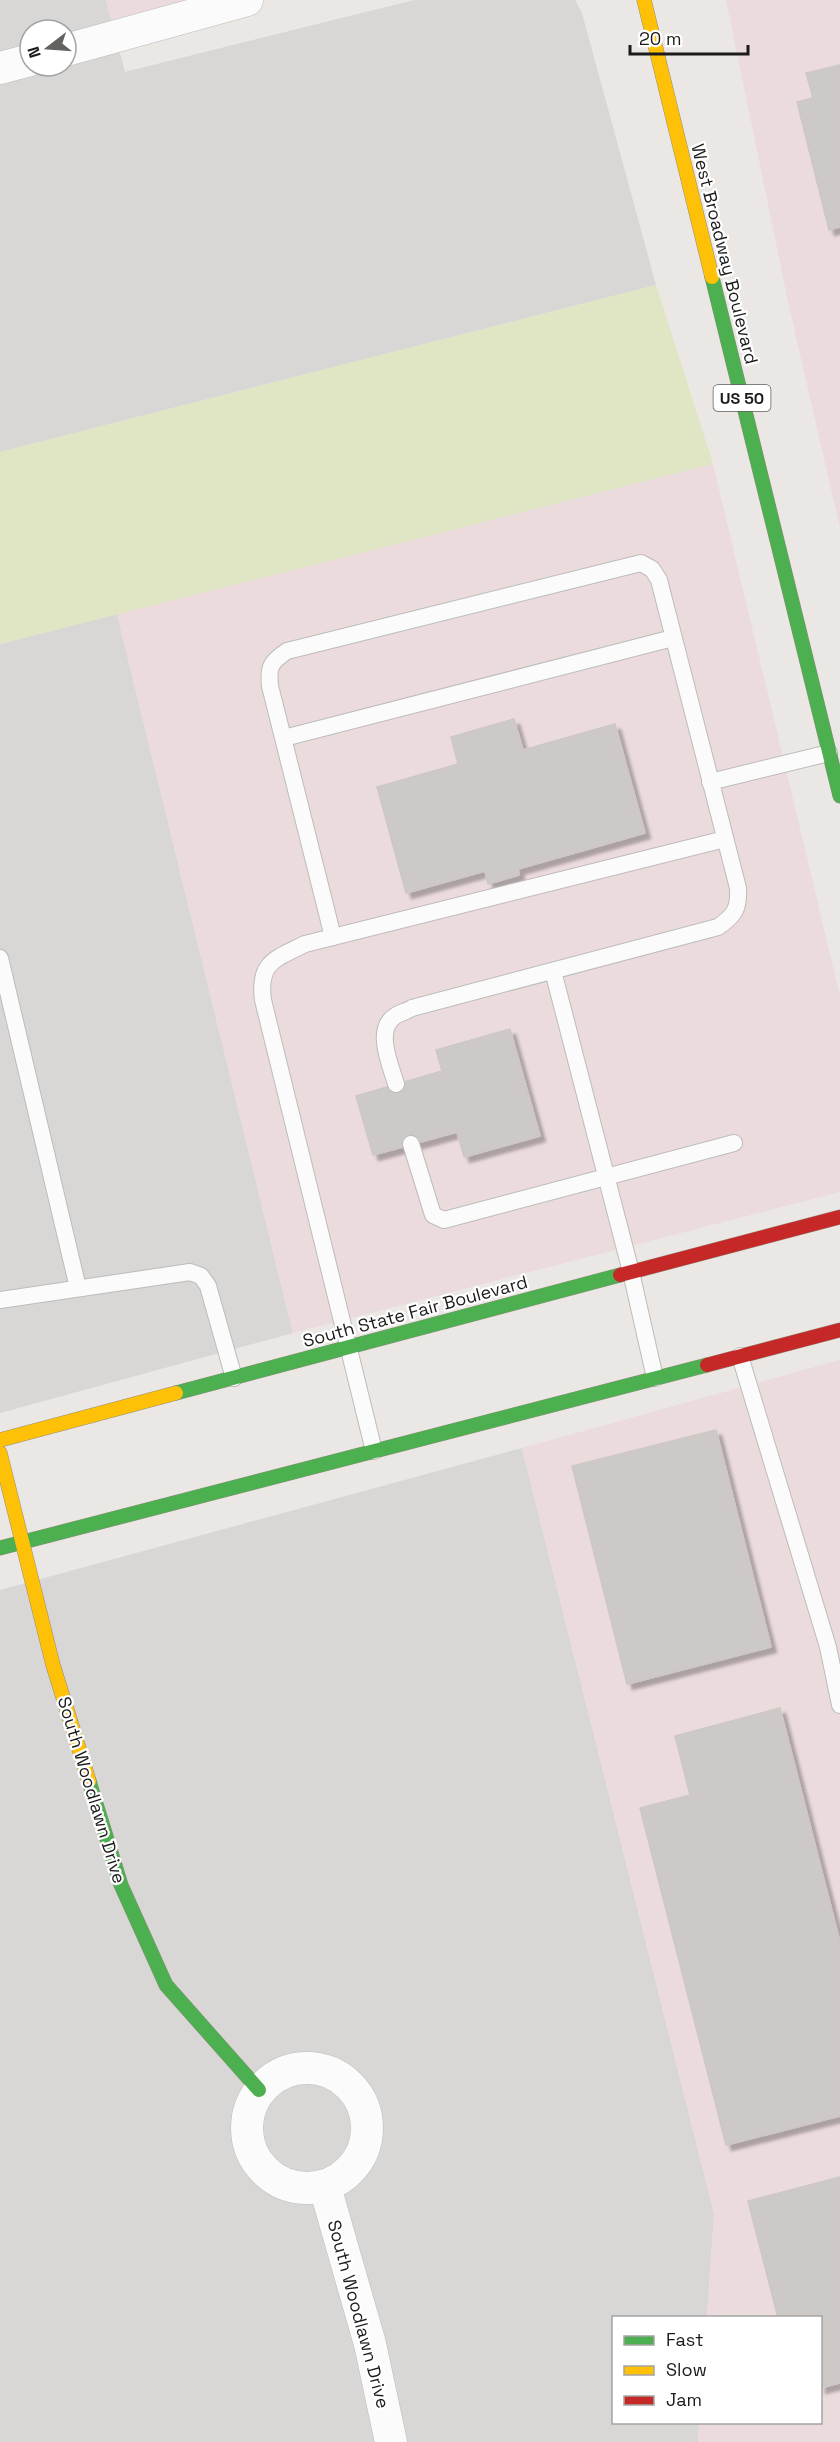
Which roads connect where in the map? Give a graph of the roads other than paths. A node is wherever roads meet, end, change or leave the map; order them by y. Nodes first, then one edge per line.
1 (247, 0) edge
2 (644, 0) edge
3 (78, 47) edge
4 (18, 63) edge
5 (0, 68) edge
6 (673, 638) junction
7 (284, 738) junction
8 (829, 753) junction
9 (710, 782) junction
10 (840, 796) edge
11 (725, 839) junction
12 (333, 937) junction
13 (0, 958) edge
14 (553, 971) junction
15 (396, 1084) dead end
16 (734, 1143) dead end
17 (411, 1144) dead end
18 (606, 1177) junction
19 (840, 1217) edge
20 (631, 1272) junction
21 (78, 1288) junction
22 (0, 1300) edge
23 (840, 1330) edge
24 (350, 1347) junction
25 (740, 1356) junction
26 (234, 1378) junction
27 (656, 1378) junction
28 (0, 1440) edge
29 (374, 1451) junction
30 (0, 1452) edge
31 (24, 1542) junction
32 (0, 1548) edge
33 (834, 1646) edge
34 (840, 1705) edge
35 (260, 2090) junction
36 (325, 2187) junction
37 (391, 2442) edge

1 - 3 street
2 - 8 main road, West Broadway Boulevard / US 50
4 - 5 street
6 - 7 lane
6 - 7 lane
6 - 9 lane
7 - 12 lane
8 - 9 lane
8 - 10 main road, West Broadway Boulevard / US 50
9 - 11 lane
11 - 12 lane
11 - 14 lane
12 - 24 lane
13 - 21 lane
14 - 15 lane
14 - 18 lane
16 - 18 lane
17 - 18 lane
18 - 20 lane
19 - 20 main road, South State Fair Boulevard
20 - 24 main road, South State Fair Boulevard
20 - 27 lane
21 - 22 lane
21 - 26 lane
23 - 25 main road
24 - 26 main road, South State Fair Boulevard
24 - 29 lane
25 - 27 main road
25 - 33 lane
26 - 28 main road, South State Fair Boulevard
27 - 29 main road
29 - 31 main road
30 - 31 main road, South Woodlawn Drive
31 - 32 main road
31 - 35 main road, South Woodlawn Drive
33 - 34 lane
35 - 36 street
35 - 36 street
36 - 37 street, South Woodlawn Drive

